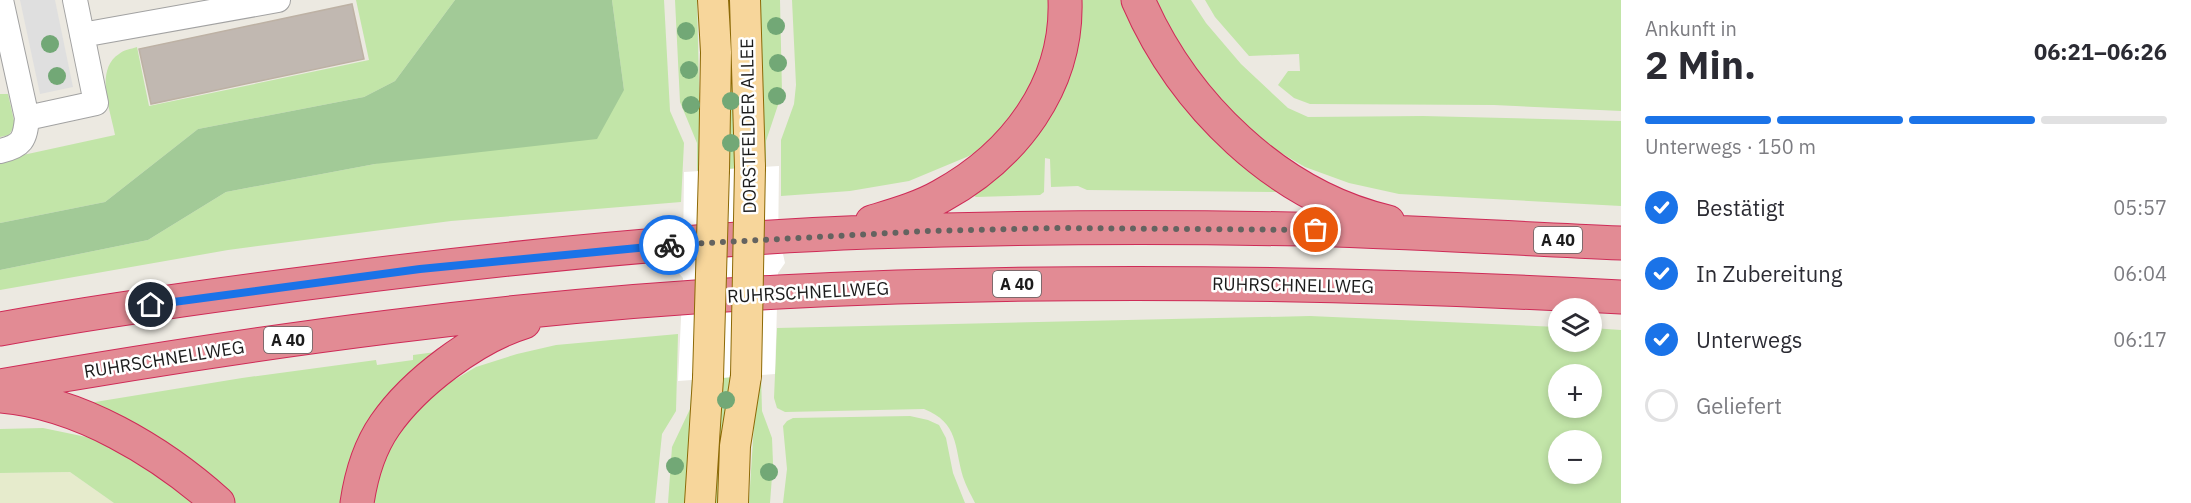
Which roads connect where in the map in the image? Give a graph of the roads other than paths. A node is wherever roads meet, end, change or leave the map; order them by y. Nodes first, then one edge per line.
1 (1, 0) edge
2 (75, 0) edge
3 (279, 0) edge
4 (713, 0) edge
5 (745, 0) edge
6 (1065, 0) edge
7 (1138, 0) edge
8 (82, 35) junction
9 (27, 118) junction
10 (0, 151) edge
11 (1450, 235) junction
12 (807, 236) junction
13 (1621, 243) edge
14 (1621, 297) edge
15 (578, 308) junction
16 (0, 329) edge
17 (0, 386) edge
18 (0, 396) edge
19 (218, 503) edge
20 (357, 503) edge
21 (700, 503) edge
22 (733, 503) edge

1 - 9 lane
2 - 8 lane
3 - 8 lane
4 - 21 main road, DORSTFELDER ALLEE, bridge
5 - 22 main road, DORSTFELDER ALLEE, bridge
6 - 12 highway
7 - 11 highway
8 - 9 lane
9 - 10 lane
11 - 12 highway, A 40
11 - 13 highway, A 40
12 - 16 highway, A 40
14 - 15 highway, RUHRSCHNELLWEG / A 40
15 - 17 highway, RUHRSCHNELLWEG / A 40
15 - 20 highway
18 - 19 highway

